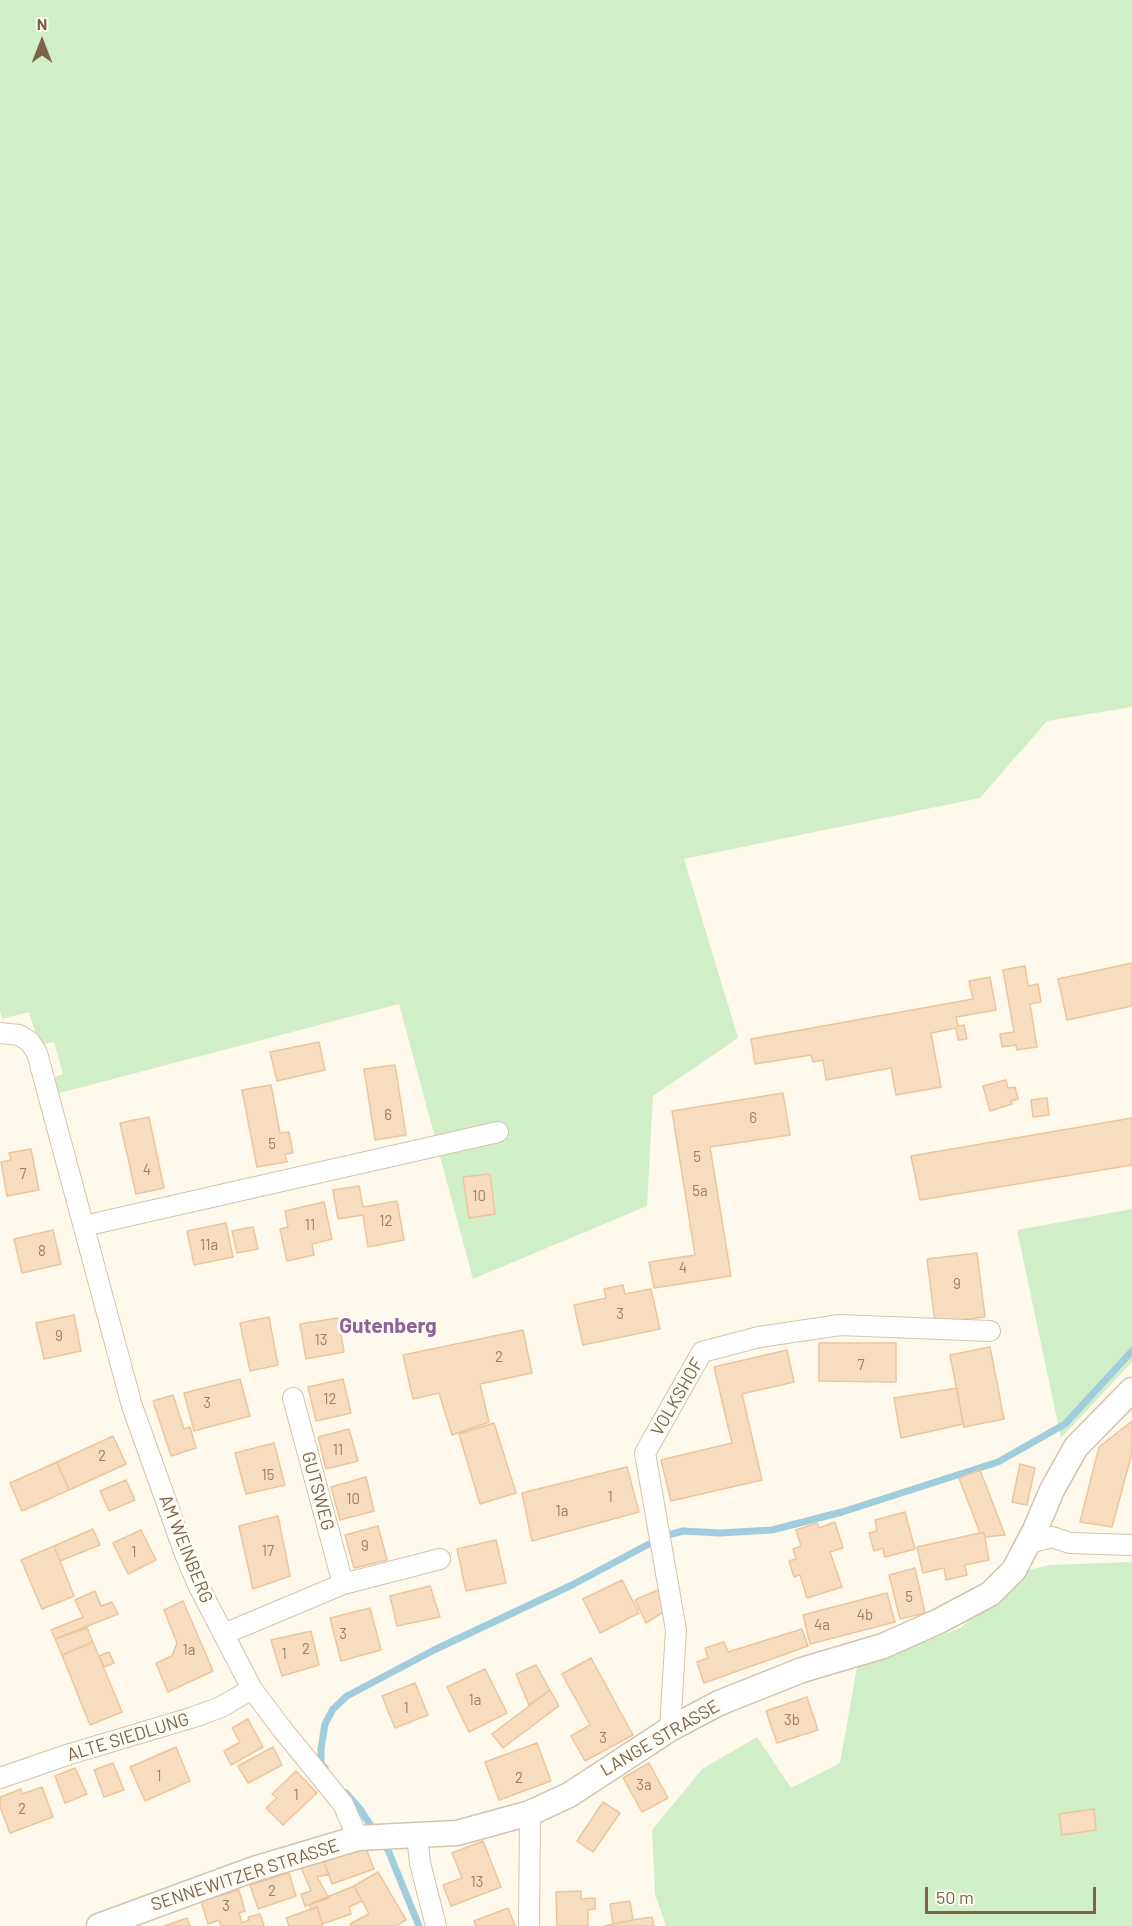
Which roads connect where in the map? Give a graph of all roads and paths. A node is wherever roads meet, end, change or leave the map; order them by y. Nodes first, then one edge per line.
1 (9, 1034) edge
2 (498, 1132) dead end
3 (84, 1226) junction
4 (990, 1331) dead end
5 (1132, 1390) edge
6 (293, 1398) dead end
7 (1029, 1543) junction
8 (1132, 1545) edge
9 (440, 1559) dead end
10 (343, 1584) junction
11 (224, 1634) junction
12 (252, 1689) junction
13 (670, 1729) junction
14 (0, 1778) edge
15 (530, 1813) junction
16 (409, 1836) junction
17 (366, 1838) junction
18 (99, 1926) edge
19 (436, 1926) edge
20 (529, 1926) edge

1 - 3 street, AM WEINBERG
2 - 3 street
3 - 11 street, AM WEINBERG
4 - 13 street, VOLKSHOF
5 - 7 street, LANGE STRASSE
6 - 10 street, GUTSWEG
7 - 8 street
7 - 13 street, LANGE STRASSE
9 - 10 street
10 - 11 street
11 - 12 street, AM WEINBERG
12 - 14 street, ALTE SIEDLUNG
12 - 17 street, AM WEINBERG
13 - 15 street, LANGE STRASSE
15 - 16 street, LANGE STRASSE
15 - 20 street
16 - 17 street, LANGE STRASSE
16 - 19 street
17 - 18 street, SENNEWITZER STRASSE

